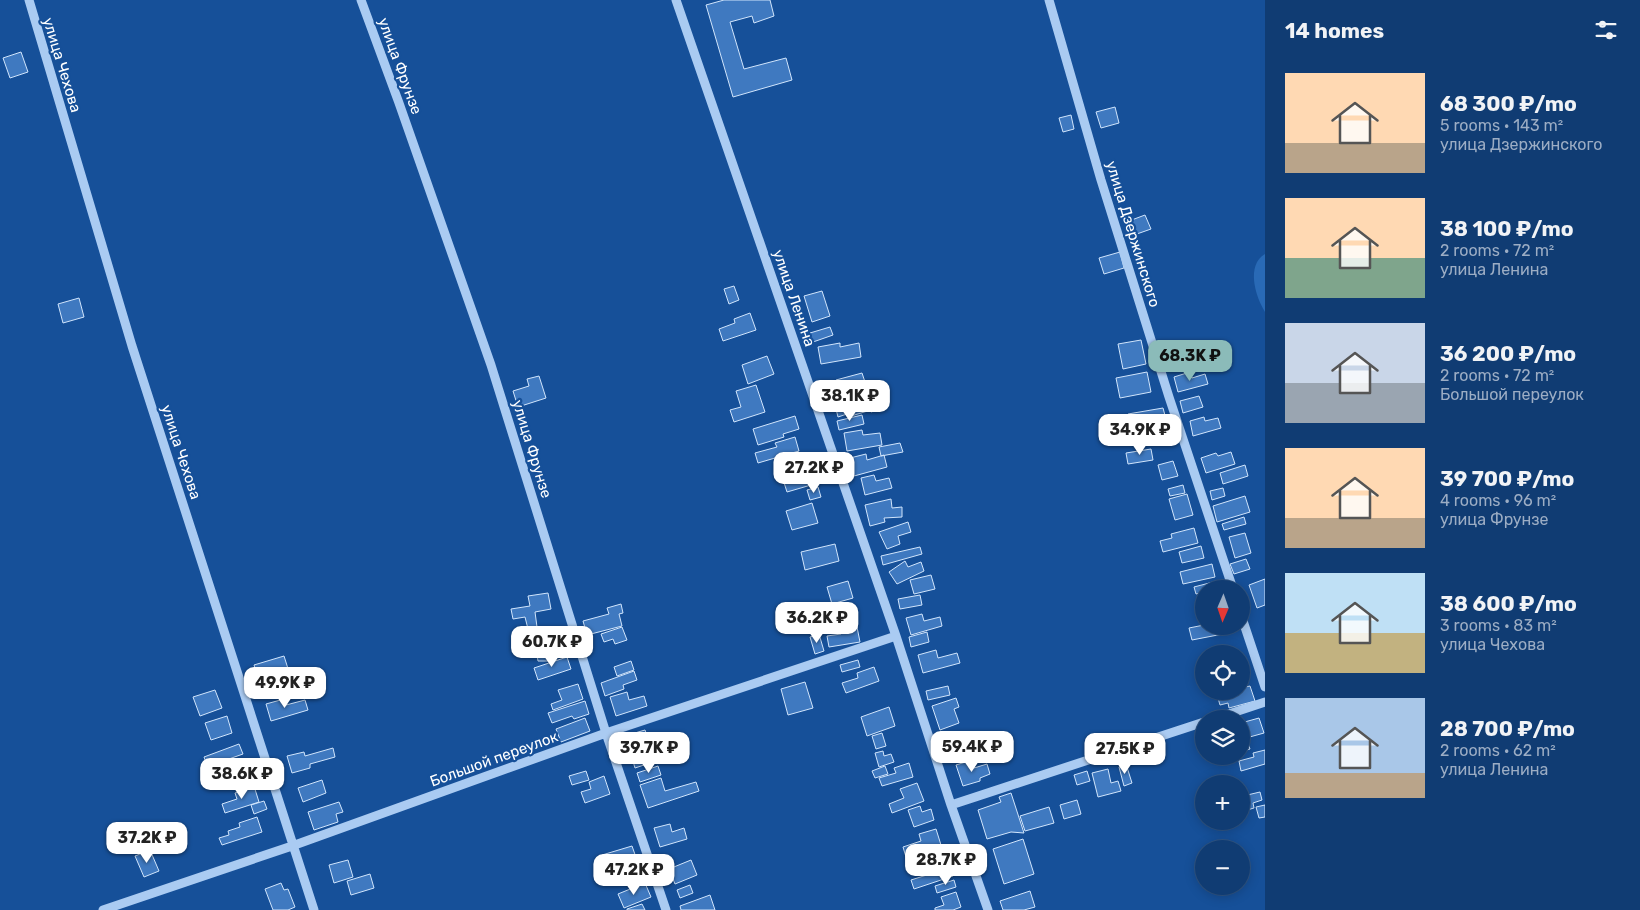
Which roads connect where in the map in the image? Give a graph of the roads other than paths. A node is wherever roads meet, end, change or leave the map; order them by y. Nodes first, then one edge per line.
1 (29, 0) edge
2 (361, 0) edge
3 (676, 0) edge
4 (1049, 0) edge
5 (1229, 580) edge
6 (1248, 635) edge
7 (896, 636) junction
8 (1265, 687) edge
9 (1265, 702) edge
10 (1241, 710) edge
11 (1195, 725) edge
12 (606, 734) junction
13 (951, 805) junction
14 (292, 846) junction
15 (103, 910) edge
16 (314, 910) edge
17 (666, 910) edge
18 (988, 910) edge

1 - 14 street, улица Чехова
2 - 12 street, улица Фрунзе
3 - 7 street, улица Ленина
4 - 5 street, улица Дзержинского
6 - 8 street
7 - 12 street, Большой переулок
7 - 13 street, улица Ленина
9 - 10 street
11 - 13 street
12 - 14 street, Большой переулок
12 - 17 street, улица Фрунзе
13 - 18 street, улица Ленина
14 - 15 street, Большой переулок
14 - 16 street, улица Чехова

